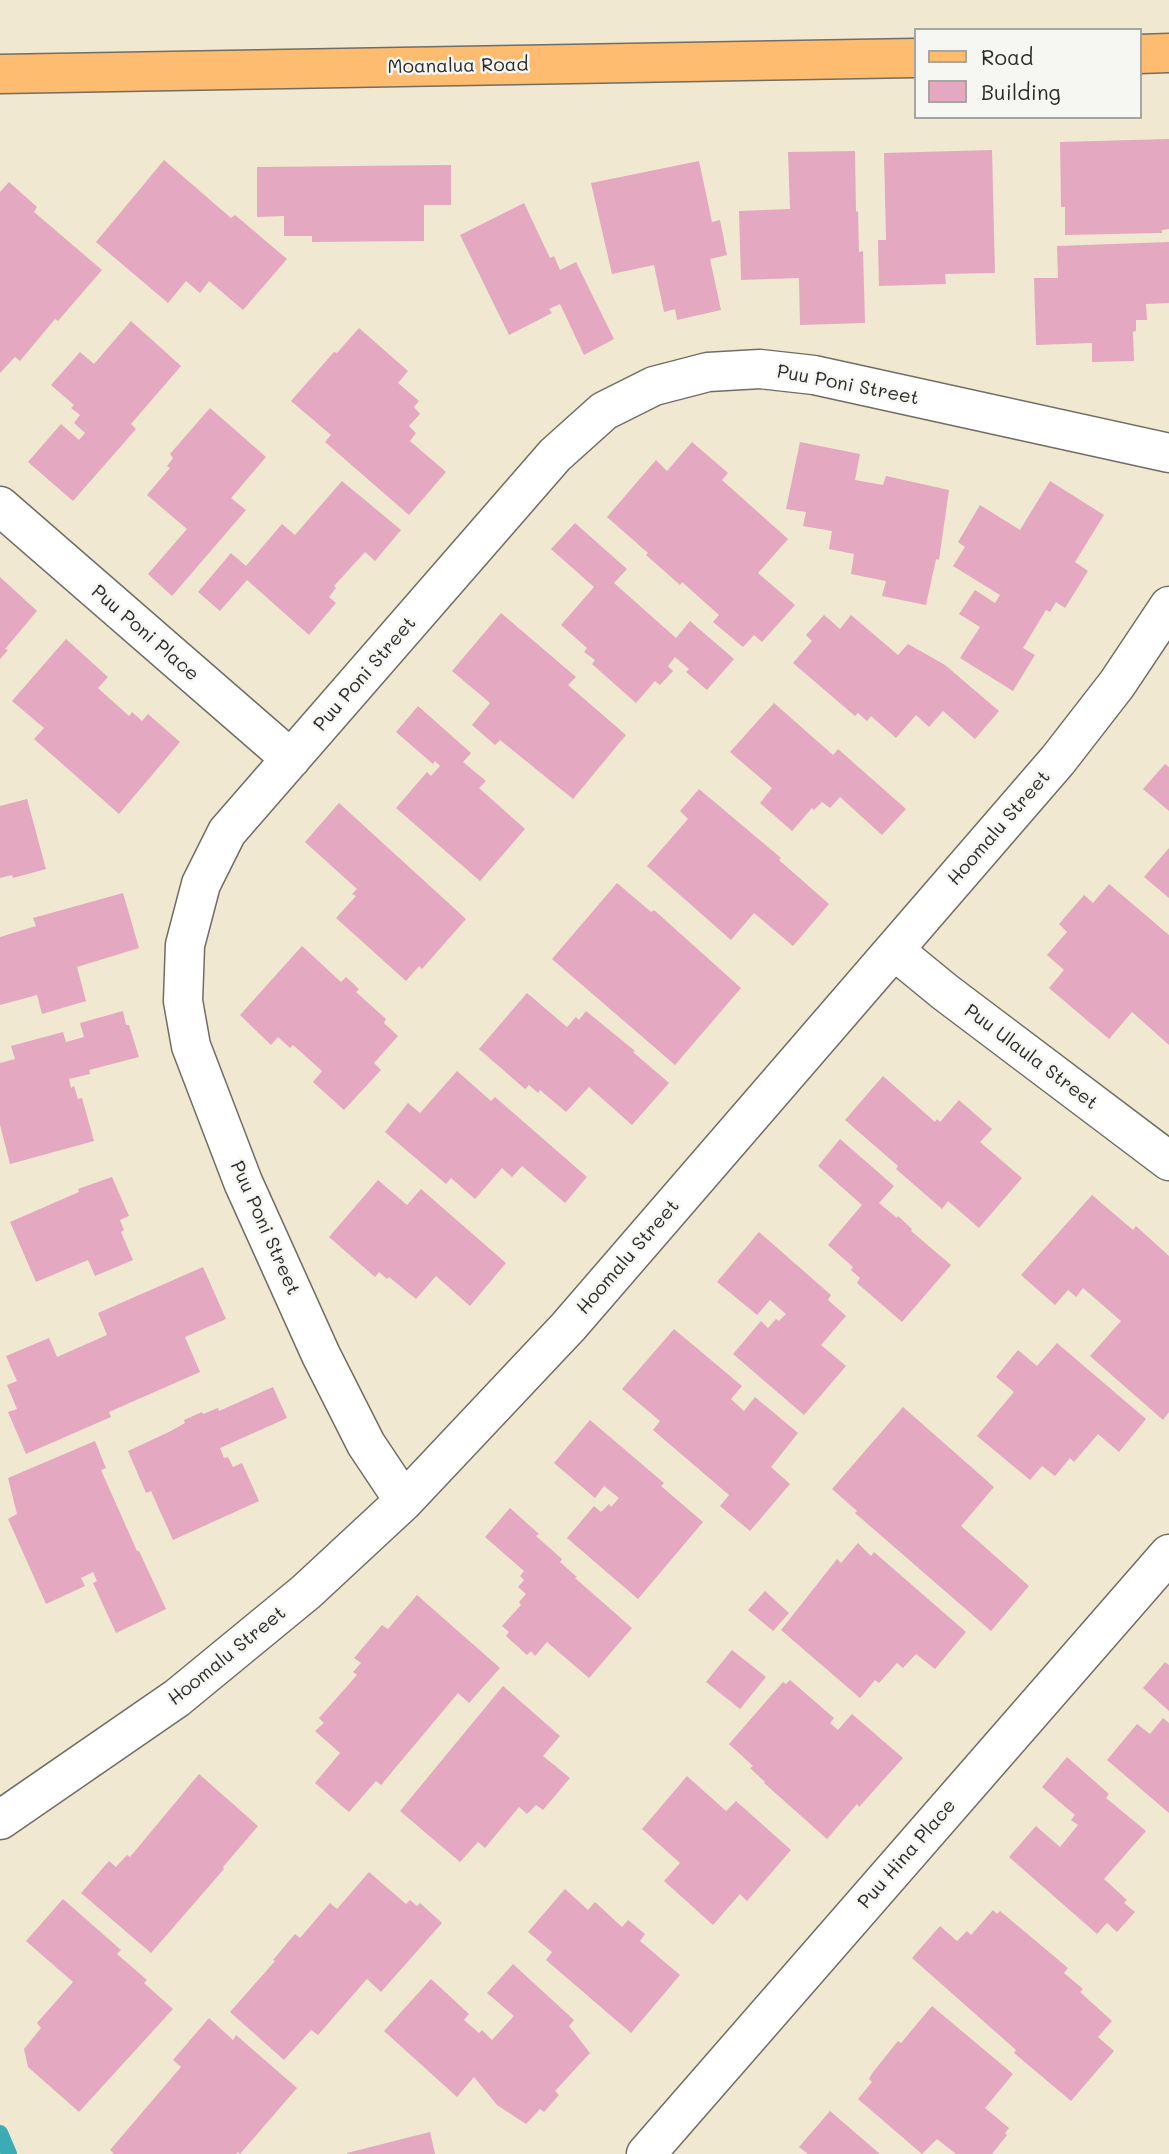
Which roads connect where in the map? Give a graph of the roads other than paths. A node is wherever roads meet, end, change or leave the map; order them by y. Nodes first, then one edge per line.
1 (1169, 53) edge
2 (1141, 54) edge
3 (914, 58) edge
4 (0, 74) edge
5 (1169, 453) edge
6 (0, 506) edge
7 (1169, 606) edge
8 (290, 760) junction
9 (895, 951) junction
10 (1169, 1161) edge
11 (404, 1501) junction
12 (1169, 1554) edge
13 (0, 1820) edge
14 (646, 2154) edge

1 - 2 main road
3 - 4 main road, Moanalua Road
5 - 8 street, Puu Poni Street
6 - 8 street, Puu Poni Place
7 - 9 street, Hoomalu Street
8 - 11 street, Puu Poni Street
9 - 10 street, Puu Ulaula Street
9 - 11 street, Hoomalu Street
11 - 13 street, Hoomalu Street
12 - 14 street, Puu Hina Place

